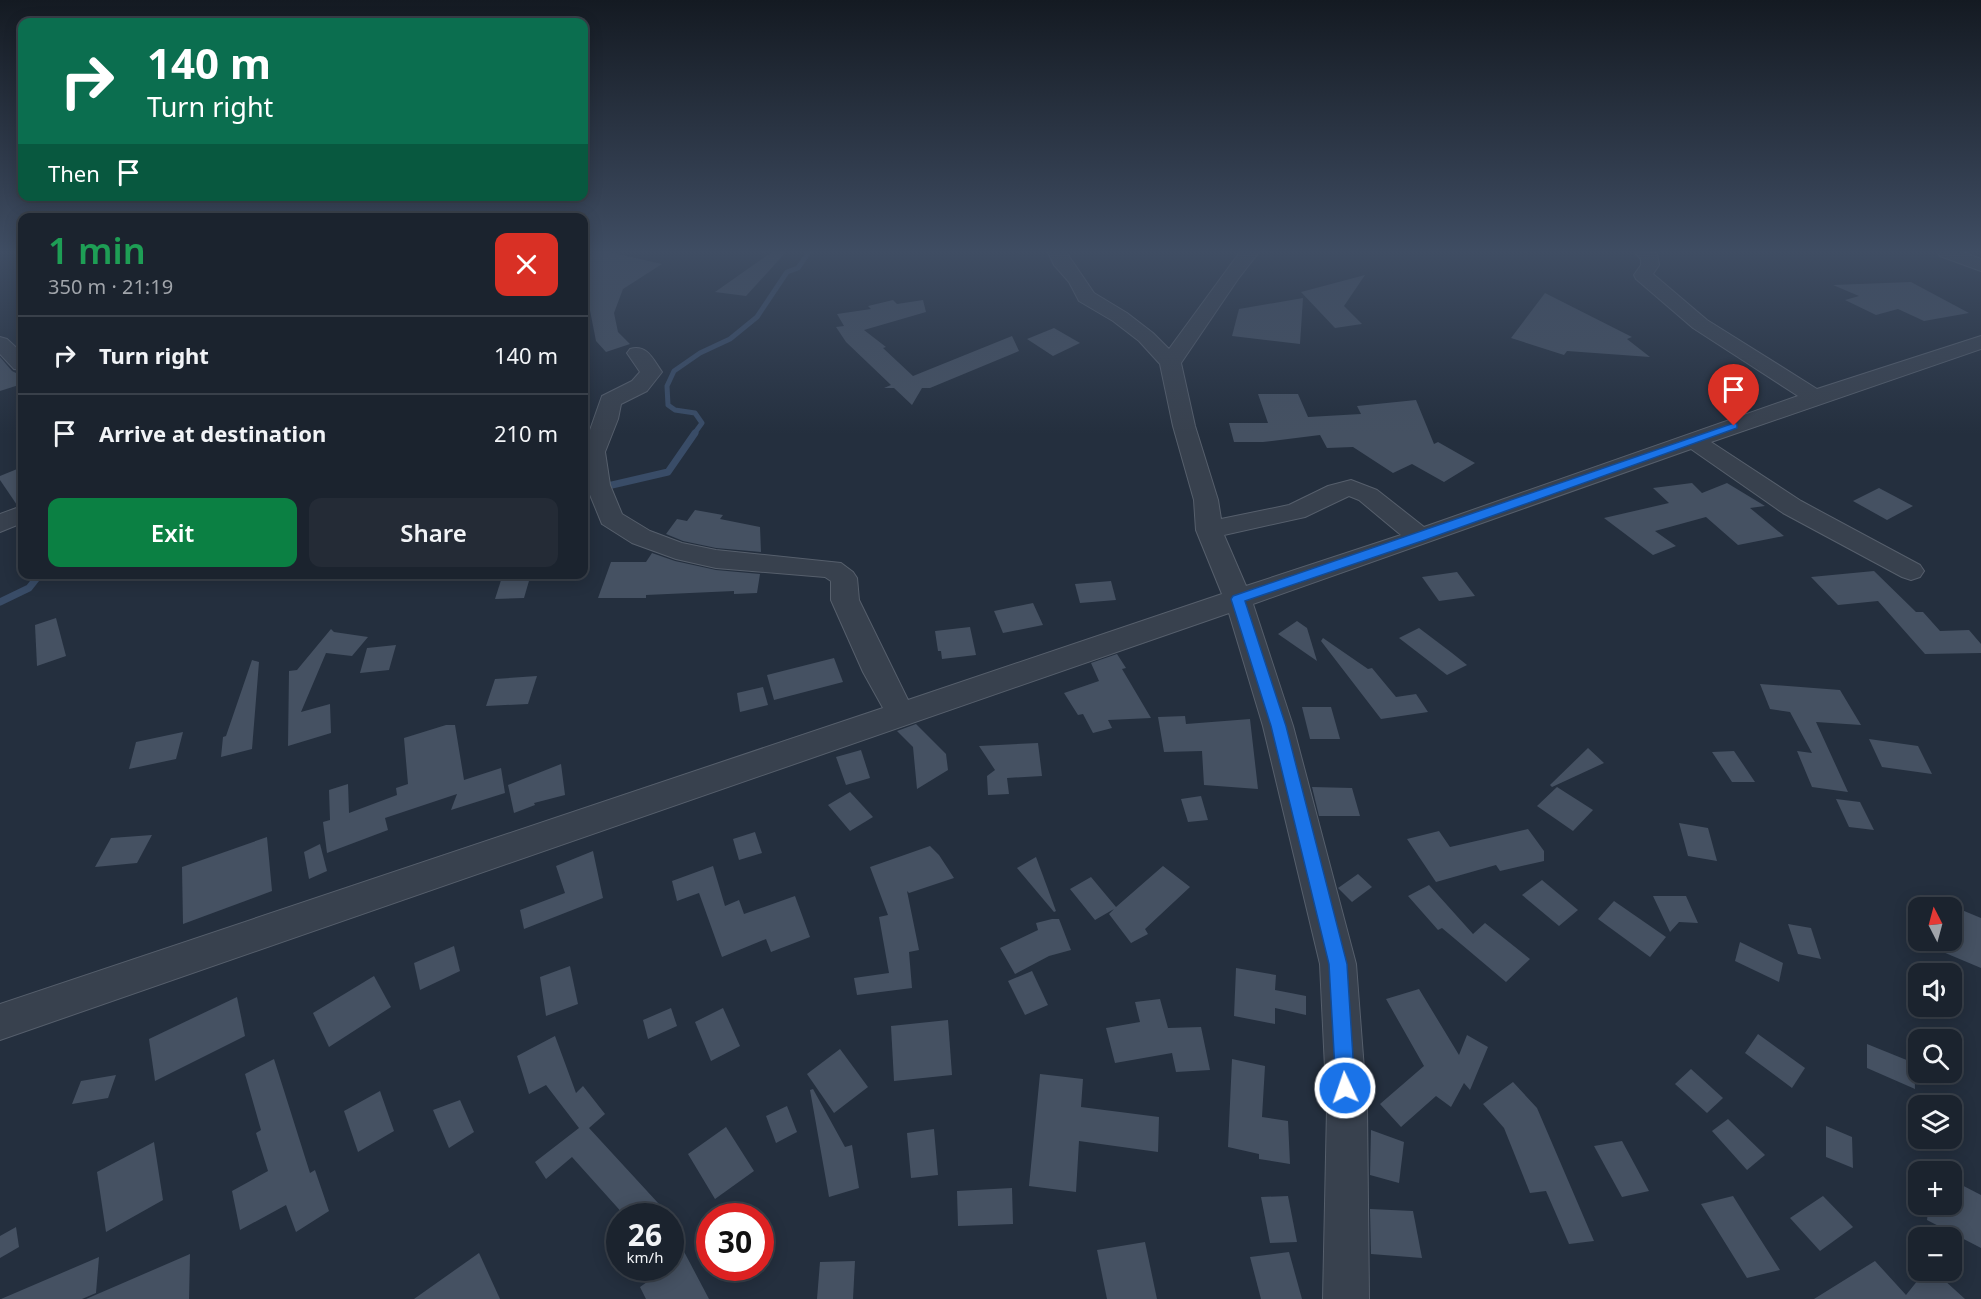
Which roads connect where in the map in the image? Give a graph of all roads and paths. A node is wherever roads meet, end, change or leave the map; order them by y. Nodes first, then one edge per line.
1 (1113, 313) edge
2 (1205, 313) edge
3 (1686, 313) edge
4 (1981, 342) edge
5 (0, 343) edge
6 (637, 353) dead end
7 (18, 360) edge
8 (1170, 363) junction
9 (1815, 397) junction
10 (1693, 440) junction
11 (18, 516) edge
12 (0, 524) edge
13 (1209, 530) junction
14 (1420, 537) junction
15 (1911, 572) dead end
16 (1238, 599) junction
17 (901, 714) junction
18 (0, 1022) edge
19 (1346, 1299) edge

1 - 8 street
2 - 8 street
3 - 9 street
4 - 9 street
5 - 7 street
6 - 17 street
8 - 13 street
9 - 10 street
10 - 14 street
10 - 15 street
11 - 12 street
13 - 14 street
13 - 16 street
14 - 16 street
16 - 17 street
16 - 19 street
17 - 18 street

